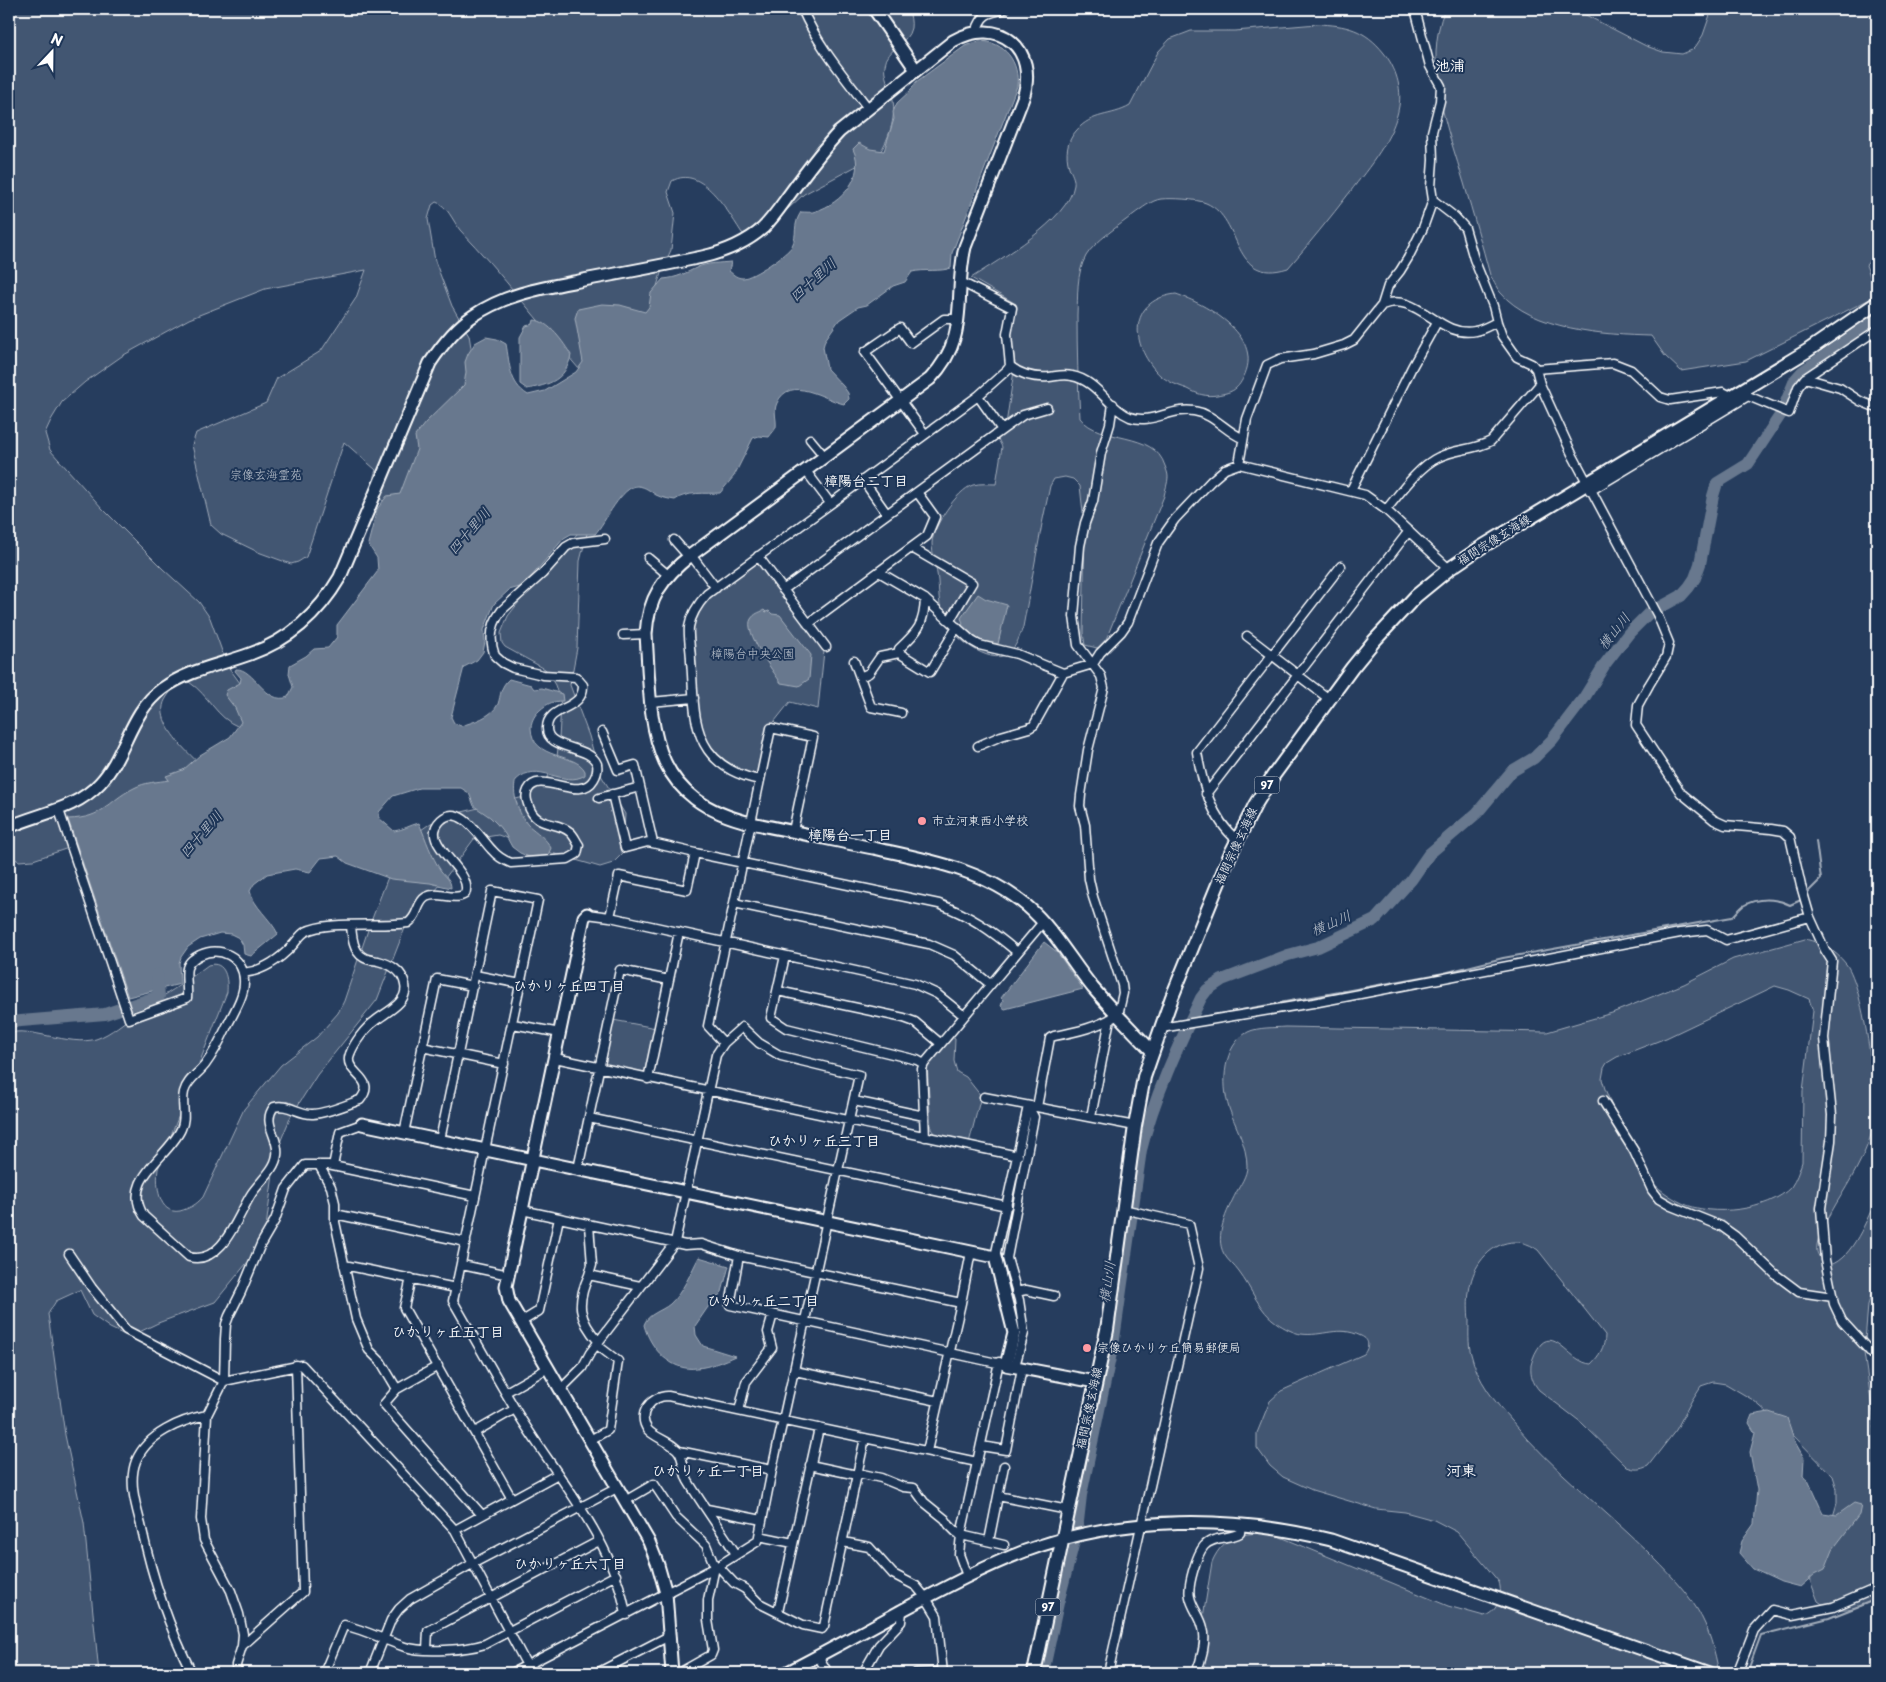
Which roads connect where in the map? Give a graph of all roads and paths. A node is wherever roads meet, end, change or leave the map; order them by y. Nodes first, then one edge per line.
1 (802, 9) edge
2 (874, 9) edge
3 (1005, 9) edge
4 (1416, 9) edge
5 (976, 32) junction
6 (916, 70) junction
7 (868, 108) junction
8 (1433, 200) junction
9 (961, 282) junction
10 (1877, 303) edge
11 (1382, 305) junction
12 (958, 319) junction
13 (1437, 322) junction
14 (1497, 322) junction
15 (1877, 330) edge
16 (1010, 366) junction
17 (1536, 369) junction
18 (1805, 378) junction
19 (1540, 384) junction
20 (1746, 392) junction
21 (978, 396) junction
22 (1731, 396) junction
23 (900, 402) junction
24 (1113, 404) junction
25 (1047, 408) dead end
26 (1877, 408) edge
27 (1002, 430) junction
28 (924, 434) junction
29 (1242, 438) junction
30 (810, 439) dead end
31 (825, 457) junction
32 (1239, 464) junction
33 (806, 471) junction
34 (862, 480) junction
35 (1588, 487) junction
36 (1351, 490) junction
37 (917, 492) junction
38 (830, 503) junction
39 (1386, 510) junction
40 (887, 514) junction
41 (1409, 531) junction
42 (605, 539) dead end
43 (674, 540) dead end
44 (912, 548) junction
45 (690, 556) junction
46 (758, 556) junction
47 (648, 558) dead end
48 (1341, 566) dead end
49 (1449, 568) junction
50 (879, 572) junction
51 (668, 575) junction
52 (716, 588) junction
53 (783, 590) junction
54 (925, 599) junction
55 (950, 620) junction
56 (808, 624) junction
57 (957, 627) junction
58 (646, 634) junction
59 (623, 635) dead end
60 (1247, 636) dead end
61 (826, 647) dead end
62 (899, 653) junction
63 (1272, 655) junction
64 (854, 661) dead end
65 (1093, 664) junction
66 (1063, 673) junction
67 (1298, 674) junction
68 (860, 677) junction
69 (694, 698) junction
70 (1329, 699) junction
71 (651, 702) junction
72 (901, 713) dead end
73 (602, 732) dead end
74 (978, 746) dead end
75 (760, 780) junction
76 (640, 787) junction
77 (612, 794) junction
78 (1206, 794) junction
79 (599, 798) dead end
80 (59, 810) junction
81 (751, 822) junction
82 (9, 827) edge
83 (793, 831) junction
84 (1237, 840) junction
85 (654, 843) junction
86 (696, 852) junction
87 (743, 862) junction
88 (734, 903) junction
89 (587, 914) joint
90 (610, 917) junction
91 (1810, 917) junction
92 (1043, 922) junction
93 (351, 926) junction
94 (679, 932) junction
95 (725, 942) junction
96 (1017, 952) junction
97 (785, 956) junction
98 (243, 973) junction
99 (475, 975) junction
100 (670, 980) junction
101 (521, 984) junction
102 (990, 984) junction
103 (472, 986) junction
104 (778, 991) junction
105 (963, 1016) junction
106 (1114, 1017) junction
107 (513, 1024) junction
108 (1161, 1028) junction
109 (560, 1033) junction
110 (724, 1043) junction
111 (940, 1043) junction
112 (422, 1047) junction
113 (1153, 1052) junction
114 (458, 1055) junction
115 (555, 1058) junction
116 (504, 1064) junction
117 (924, 1064) junction
118 (599, 1068) junction
119 (648, 1079) junction
120 (708, 1091) junction
121 (984, 1097) dead end
122 (854, 1101) junction
123 (1603, 1101) dead end
124 (1028, 1106) junction
125 (1037, 1107) junction
126 (924, 1116) junction
127 (1091, 1117) junction
128 (589, 1118) junction
129 (850, 1121) junction
130 (362, 1124) joint
131 (1135, 1126) junction
132 (404, 1133) junction
133 (925, 1137) junction
134 (440, 1140) junction
135 (697, 1141) junction
136 (486, 1149) junction
137 (1018, 1156) junction
138 (532, 1159) junction
139 (319, 1165) junction
140 (333, 1166) junction
141 (578, 1169) junction
142 (838, 1171) junction
143 (686, 1191) junction
144 (475, 1196) junction
145 (1007, 1206) junction
146 (1123, 1208) junction
147 (522, 1210) junction
148 (335, 1214) junction
149 (559, 1218) junction
150 (827, 1222) junction
151 (589, 1225) junction
152 (466, 1242) junction
153 (675, 1242) junction
154 (971, 1252) junction
155 (69, 1254) dead end
156 (739, 1256) junction
157 (995, 1257) junction
158 (344, 1265) junction
159 (462, 1265) junction
160 (816, 1272) junction
161 (509, 1274) junction
162 (589, 1275) junction
163 (410, 1278) junction
164 (640, 1286) junction
165 (456, 1288) junction
166 (1016, 1292) junction
167 (1054, 1296) dead end
168 (1833, 1297) junction
169 (961, 1303) junction
170 (773, 1314) junction
171 (806, 1321) junction
172 (521, 1322) junction
173 (598, 1344) junction
174 (949, 1352) junction
175 (1877, 1358) edge
176 (296, 1365) junction
177 (1010, 1365) junction
178 (438, 1366) junction
179 (548, 1368) junction
180 (795, 1371) junction
181 (224, 1381) junction
182 (1095, 1382) junction
183 (397, 1389) junction
184 (561, 1390) junction
185 (506, 1392) junction
186 (938, 1401) junction
187 (515, 1409) junction
188 (740, 1411) junction
189 (207, 1415) junction
190 (784, 1421) junction
191 (818, 1428) junction
192 (475, 1432) junction
193 (865, 1438) junction
194 (590, 1440) junction
195 (981, 1446) junction
196 (679, 1451) junction
197 (927, 1451) junction
198 (977, 1462) junction
199 (810, 1465) junction
200 (1004, 1466) dead end
201 (772, 1470) junction
202 (558, 1474) junction
203 (857, 1474) junction
204 (617, 1488) junction
205 (998, 1496) junction
206 (512, 1499) junction
207 (625, 1501) junction
208 (580, 1507) junction
209 (707, 1509) junction
210 (1068, 1510) junction
211 (482, 1515) junction
212 (762, 1520) junction
213 (1241, 1524) junction
214 (1142, 1525) junction
215 (455, 1530) junction
216 (961, 1535) junction
217 (759, 1536) junction
218 (1062, 1540) junction
219 (599, 1541) junction
220 (989, 1541) junction
221 (843, 1542) junction
222 (793, 1543) junction
223 (1004, 1544) dead end
224 (736, 1554) junction
225 (472, 1564) junction
226 (716, 1567) junction
227 (616, 1575) junction
228 (967, 1576) junction
229 (1877, 1588) edge
230 (666, 1593) junction
231 (490, 1598) junction
232 (926, 1598) junction
233 (902, 1611) junction
234 (778, 1612) junction
235 (626, 1615) junction
236 (509, 1632) junction
237 (669, 1636) junction
238 (384, 1638) junction
239 (242, 1646) junction
240 (427, 1649) junction
241 (818, 1656) junction
242 (529, 1670) edge
243 (1738, 1671) dead end
244 (943, 1672) edge
245 (192, 1673) edge
246 (237, 1673) edge
247 (325, 1673) edge
248 (370, 1673) edge
249 (512, 1673) edge
250 (597, 1673) edge
251 (672, 1673) edge
252 (679, 1673) edge
253 (786, 1673) edge
254 (828, 1673) edge
255 (863, 1673) edge
256 (916, 1673) edge
257 (1034, 1673) edge
258 (1108, 1673) edge
259 (1196, 1673) edge
260 (1710, 1673) edge

1 - 7 street
2 - 6 street
3 - 5 street
4 - 8 street
5 - 6 street
5 - 9 street
6 - 7 street
7 - 80 street
8 - 11 street
8 - 14 street
9 - 12 street
9 - 16 street
10 - 20 main road, 福間宗像玄海線 / 97
11 - 13 street
11 - 29 street
12 - 23 street
12 - 23 street
13 - 14 street
13 - 36 street
14 - 17 street
15 - 18 street
16 - 21 street
16 - 24 street
17 - 19 street
17 - 22 street
18 - 20 street
18 - 26 street
19 - 35 street
19 - 39 street
20 - 22 main road, 福間宗像玄海線 / 97
20 - 35 street
21 - 27 street
21 - 28 street
22 - 35 main road, 福間宗像玄海線 / 97
23 - 28 street
23 - 31 street
24 - 29 street
24 - 65 street
25 - 27 street
27 - 37 street
28 - 34 street
29 - 32 street
30 - 31 street
31 - 33 street
32 - 36 street
32 - 65 street
33 - 38 street
33 - 45 street
34 - 38 street
34 - 40 street
35 - 49 main road, 福間宗像玄海線 / 97
35 - 91 street
36 - 39 street
37 - 40 street
37 - 44 street
38 - 46 street
39 - 41 street
40 - 53 street
41 - 49 street
41 - 67 street
42 - 93 street
43 - 45 street
44 - 50 street
44 - 55 street
45 - 51 street
45 - 52 street
46 - 52 street
46 - 53 street
47 - 51 street
48 - 63 street
49 - 70 main road, 福間宗像玄海線 / 97
50 - 54 street
50 - 56 street
51 - 58 street
52 - 69 street
53 - 56 street
54 - 55 street
54 - 62 street
55 - 57 street
56 - 61 street
57 - 62 street
57 - 66 street
58 - 59 street
58 - 71 street
60 - 63 street
62 - 68 street
63 - 67 street
63 - 78 street
64 - 68 street
65 - 66 street
65 - 106 street
66 - 74 street
67 - 70 street
67 - 78 street
68 - 72 street
69 - 71 street
69 - 75 street
70 - 84 main road, 福間宗像玄海線 / 97
71 - 81 street
73 - 76 street
75 - 81 street
75 - 83 street
76 - 77 street
76 - 85 street
77 - 79 street
77 - 85 street
78 - 84 street
80 - 82 street
80 - 98 street
81 - 83 street
81 - 87 street
83 - 92 street
84 - 108 main road, 福間宗像玄海線 / 97
85 - 86 street
86 - 87 street
86 - 90 street
87 - 88 street
87 - 96 street
88 - 95 street
88 - 102 street
89 - 90 street
89 - 109 street
90 - 94 street
91 - 108 street
91 - 168 street
92 - 96 street
92 - 106 street
93 - 98 street
93 - 98 street
94 - 95 street
94 - 100 street
95 - 97 street
95 - 110 street
96 - 102 street
97 - 104 street
97 - 105 street
99 - 101 street
99 - 101 street
99 - 103 street
100 - 118 street
100 - 119 street
101 - 107 street
102 - 105 street
103 - 112 street
103 - 114 street
104 - 111 street
104 - 117 street
105 - 111 street
106 - 113 street
106 - 125 street
106 - 127 street
107 - 109 street
107 - 116 street
108 - 113 main road, 福間宗像玄海線 / 97
109 - 115 street
110 - 120 street
110 - 122 street
111 - 117 street
112 - 114 street
112 - 132 street
113 - 131 main road, 福間宗像玄海線 / 97
114 - 116 street
114 - 134 street
115 - 118 street
115 - 138 street
116 - 136 street
117 - 126 street
118 - 119 street
118 - 128 street
119 - 120 street
120 - 129 street
120 - 135 street
121 - 124 street
122 - 126 street
122 - 129 street
123 - 168 street
124 - 125 street
124 - 137 street
124 - 166 street
125 - 127 street
126 - 133 street
127 - 131 street
128 - 135 street
128 - 141 street
129 - 133 street
129 - 142 street
130 - 132 street
130 - 140 street
131 - 146 main road, 福間宗像玄海線 / 97
132 - 134 street
133 - 137 street
134 - 136 street
135 - 142 street
135 - 143 street
136 - 138 street
136 - 144 street
137 - 145 street
138 - 141 street
138 - 147 street
139 - 140 street
139 - 148 street
139 - 181 street
140 - 144 street
141 - 143 street
142 - 145 street
142 - 150 street
143 - 150 street
143 - 153 street
144 - 152 street
145 - 157 street
146 - 182 main road, 福間宗像玄海線 / 97
146 - 214 street
147 - 149 street
147 - 161 street
148 - 152 street
148 - 158 street
149 - 151 street
149 - 172 street
150 - 154 street
150 - 160 street
151 - 153 street
151 - 162 street
152 - 159 street
153 - 156 street
153 - 164 street
154 - 157 street
154 - 169 street
155 - 181 street
156 - 160 street
156 - 170 street
157 - 177 street
158 - 163 street
158 - 183 street
159 - 161 street
159 - 165 street
160 - 169 street
160 - 171 street
161 - 172 street
162 - 164 street
162 - 173 street
163 - 165 street
163 - 178 street
164 - 173 street
165 - 185 street
166 - 167 street
166 - 177 street
168 - 175 street
169 - 174 street
170 - 171 street
170 - 188 street
171 - 174 street
171 - 180 street
172 - 179 street
173 - 184 street
173 - 194 street
174 - 177 street
174 - 186 street
176 - 181 street
176 - 215 street
176 - 239 street
177 - 182 street
177 - 195 street
177 - 195 street
178 - 183 street
178 - 192 street
179 - 184 street
179 - 185 street
180 - 186 street
180 - 190 street
181 - 189 street
182 - 210 main road, 福間宗像玄海線 / 97
183 - 211 street
184 - 194 street
185 - 187 street
186 - 197 street
187 - 192 street
187 - 202 street
188 - 190 street
188 - 196 street
189 - 239 street
189 - 245 street
190 - 191 street
190 - 201 street
191 - 193 street
191 - 199 street
192 - 206 street
193 - 197 street
193 - 203 street
194 - 204 street
195 - 198 street
196 - 201 street
196 - 209 street
197 - 198 street
198 - 216 street
199 - 203 street
199 - 222 street
200 - 205 street
201 - 212 street
202 - 206 street
202 - 208 street
203 - 216 street
203 - 221 street
204 - 207 street
204 - 208 street
205 - 210 street
205 - 220 street
206 - 211 street
207 - 226 street
207 - 230 street
208 - 219 street
208 - 225 street
209 - 212 street
209 - 224 street
210 - 218 main road, 福間宗像玄海線 / 97
211 - 215 street
212 - 217 street
213 - 214 street
213 - 259 street
213 - 260 street
214 - 218 street
214 - 258 street
215 - 225 street
216 - 220 street
216 - 228 street
217 - 222 street
217 - 224 street
218 - 228 street
218 - 257 main road, 福間宗像玄海線 / 97
219 - 227 street
219 - 231 street
220 - 223 street
221 - 232 street
221 - 234 street
222 - 234 street
224 - 226 street
225 - 231 street
225 - 238 street
226 - 230 street
226 - 234 street
226 - 252 street
227 - 235 street
227 - 236 street
228 - 232 street
229 - 243 street
230 - 235 street
230 - 237 street
231 - 236 street
231 - 240 street
232 - 233 street
232 - 244 street
233 - 241 street
233 - 255 street
235 - 242 street
236 - 240 street
236 - 242 street
237 - 250 street
237 - 251 street
238 - 240 street
238 - 247 street
238 - 248 street
239 - 246 street
241 - 253 street
241 - 254 street
242 - 249 street
244 - 256 street

